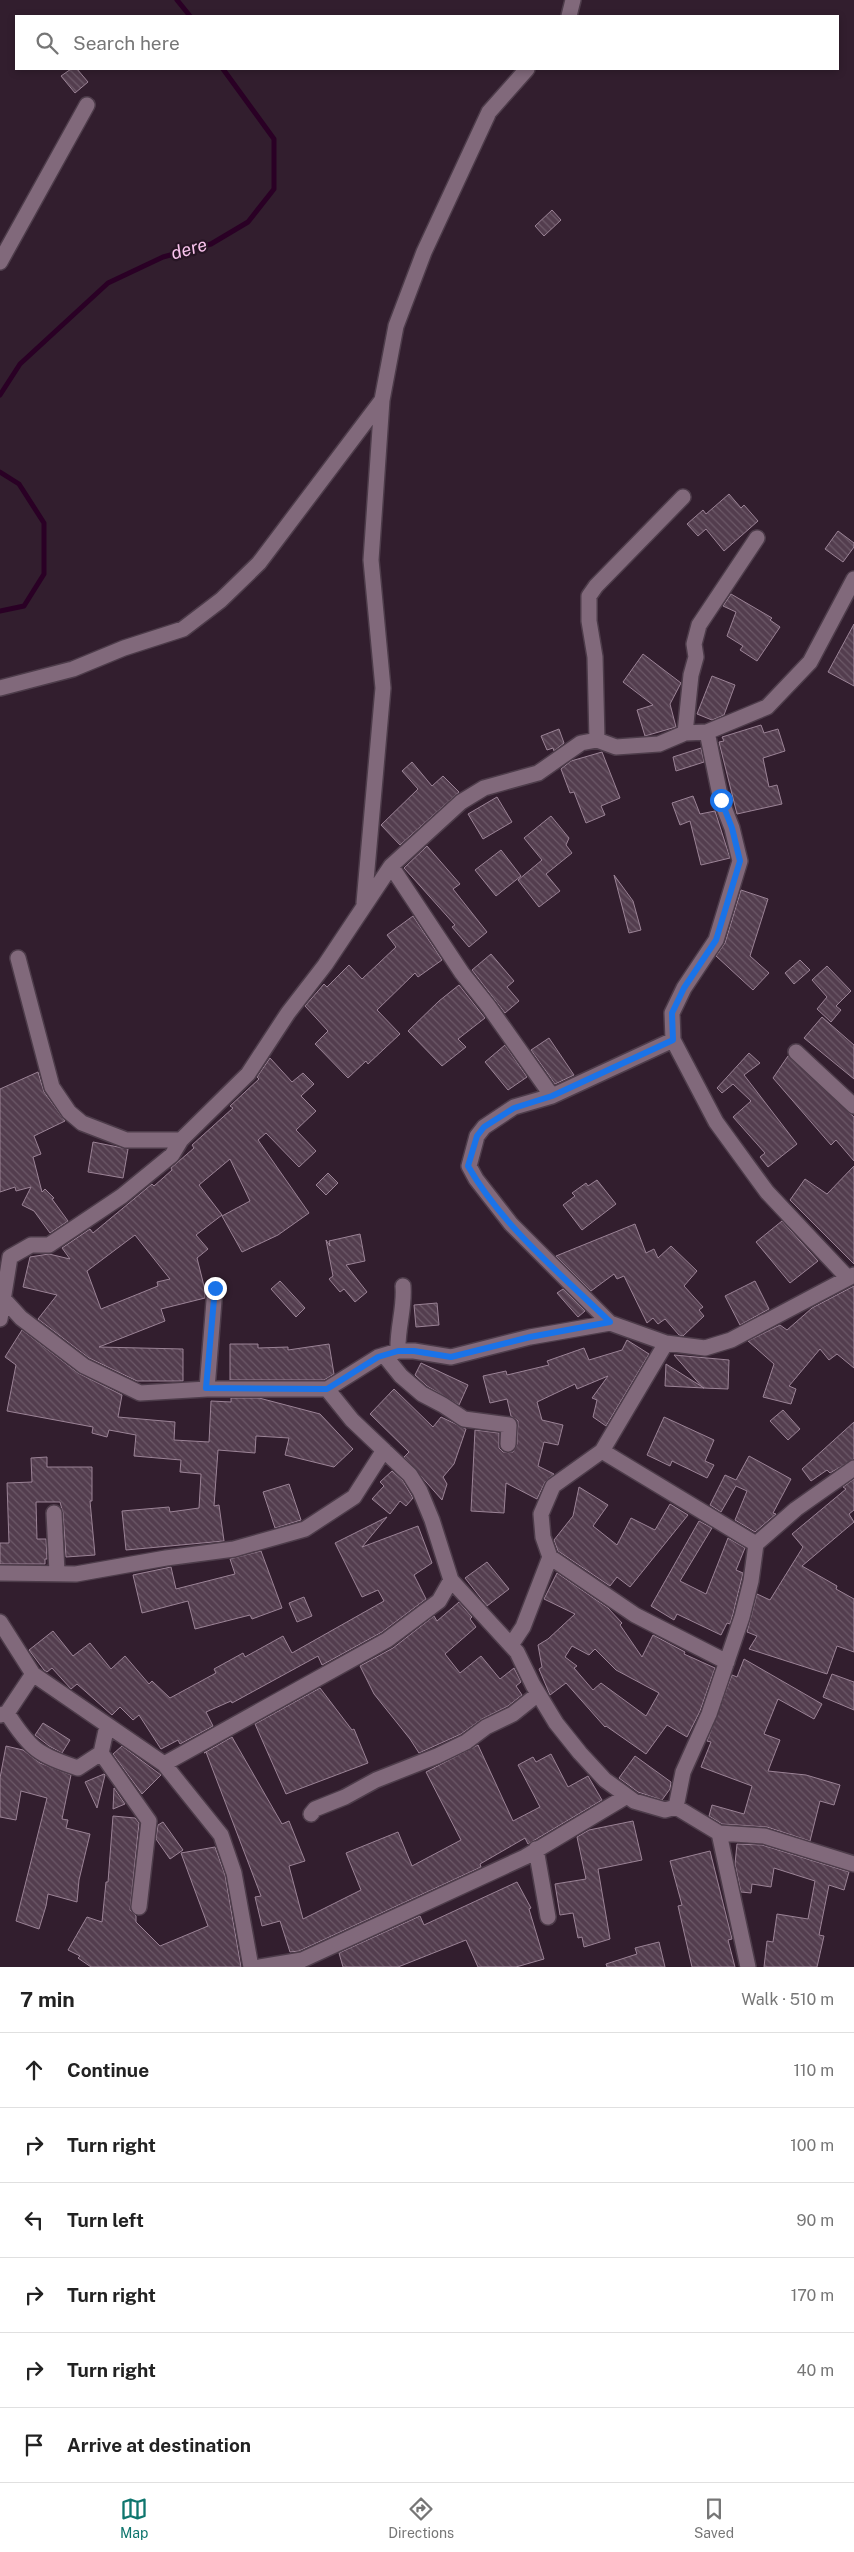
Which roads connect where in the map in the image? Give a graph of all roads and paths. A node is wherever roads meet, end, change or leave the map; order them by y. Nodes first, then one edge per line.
1 (573, 0) edge
2 (569, 15) edge
3 (526, 70) edge
4 (87, 105) dead end
5 (0, 262) edge
6 (382, 400) junction
7 (683, 497) dead end
8 (757, 538) dead end
9 (854, 579) edge
10 (0, 688) edge
11 (707, 732) junction
12 (685, 733) junction
13 (597, 740) junction
14 (391, 866) junction
15 (364, 905) junction
16 (18, 958) dead end
17 (673, 1040) junction
18 (796, 1052) dead end
19 (552, 1096) junction
20 (854, 1106) edge
21 (181, 1140) junction
22 (850, 1276) edge
23 (403, 1286) dead end
24 (215, 1288) dead end
25 (1, 1296) edge
26 (0, 1319) edge
27 (610, 1322) junction
28 (666, 1343) junction
29 (391, 1353) junction
30 (206, 1388) junction
31 (327, 1389) junction
32 (508, 1444) dead end
33 (384, 1450) junction
34 (602, 1451) junction
35 (854, 1468) edge
36 (54, 1513) dead end
37 (756, 1544) junction
38 (550, 1557) junction
39 (57, 1572) junction
40 (0, 1573) edge
41 (450, 1580) junction
42 (0, 1622) edge
43 (511, 1645) junction
44 (728, 1662) junction
45 (33, 1674) junction
46 (538, 1694) junction
47 (3, 1714) edge
48 (107, 1726) junction
49 (101, 1753) junction
50 (164, 1764) junction
51 (627, 1796) junction
52 (676, 1807) junction
53 (311, 1814) dead end
54 (719, 1833) junction
55 (536, 1849) junction
56 (854, 1864) edge
57 (138, 1907) dead end
58 (548, 1917) dead end
59 (251, 1967) edge
60 (260, 1967) edge
61 (748, 1967) edge

1 - 2 street
3 - 6 street
4 - 5 street
6 - 10 street
6 - 15 street
7 - 13 street
8 - 12 street
9 - 11 street
11 - 12 street
11 - 17 street
12 - 13 street
13 - 14 street
14 - 15 street
14 - 19 street
15 - 21 street
16 - 21 street
17 - 19 street
17 - 22 street
18 - 20 street
19 - 27 street
21 - 25 street
22 - 28 street
23 - 29 street
24 - 30 street
25 - 26 street
25 - 30 street
27 - 28 street
27 - 29 street
28 - 34 street
29 - 31 street
29 - 32 street
30 - 31 street
31 - 33 street
33 - 39 street
33 - 41 street
34 - 37 street
34 - 38 street
35 - 37 street
36 - 39 street
37 - 44 street
38 - 43 street
38 - 44 street
39 - 40 street
41 - 43 street
41 - 50 street
42 - 45 street
43 - 46 street
44 - 52 street
45 - 47 street
45 - 48 street
46 - 51 street
46 - 53 street
47 - 49 street
48 - 49 street
48 - 50 street
49 - 57 street
50 - 59 street
51 - 52 street
51 - 55 street
52 - 54 street
54 - 56 street
54 - 61 street
55 - 58 street
55 - 60 street

